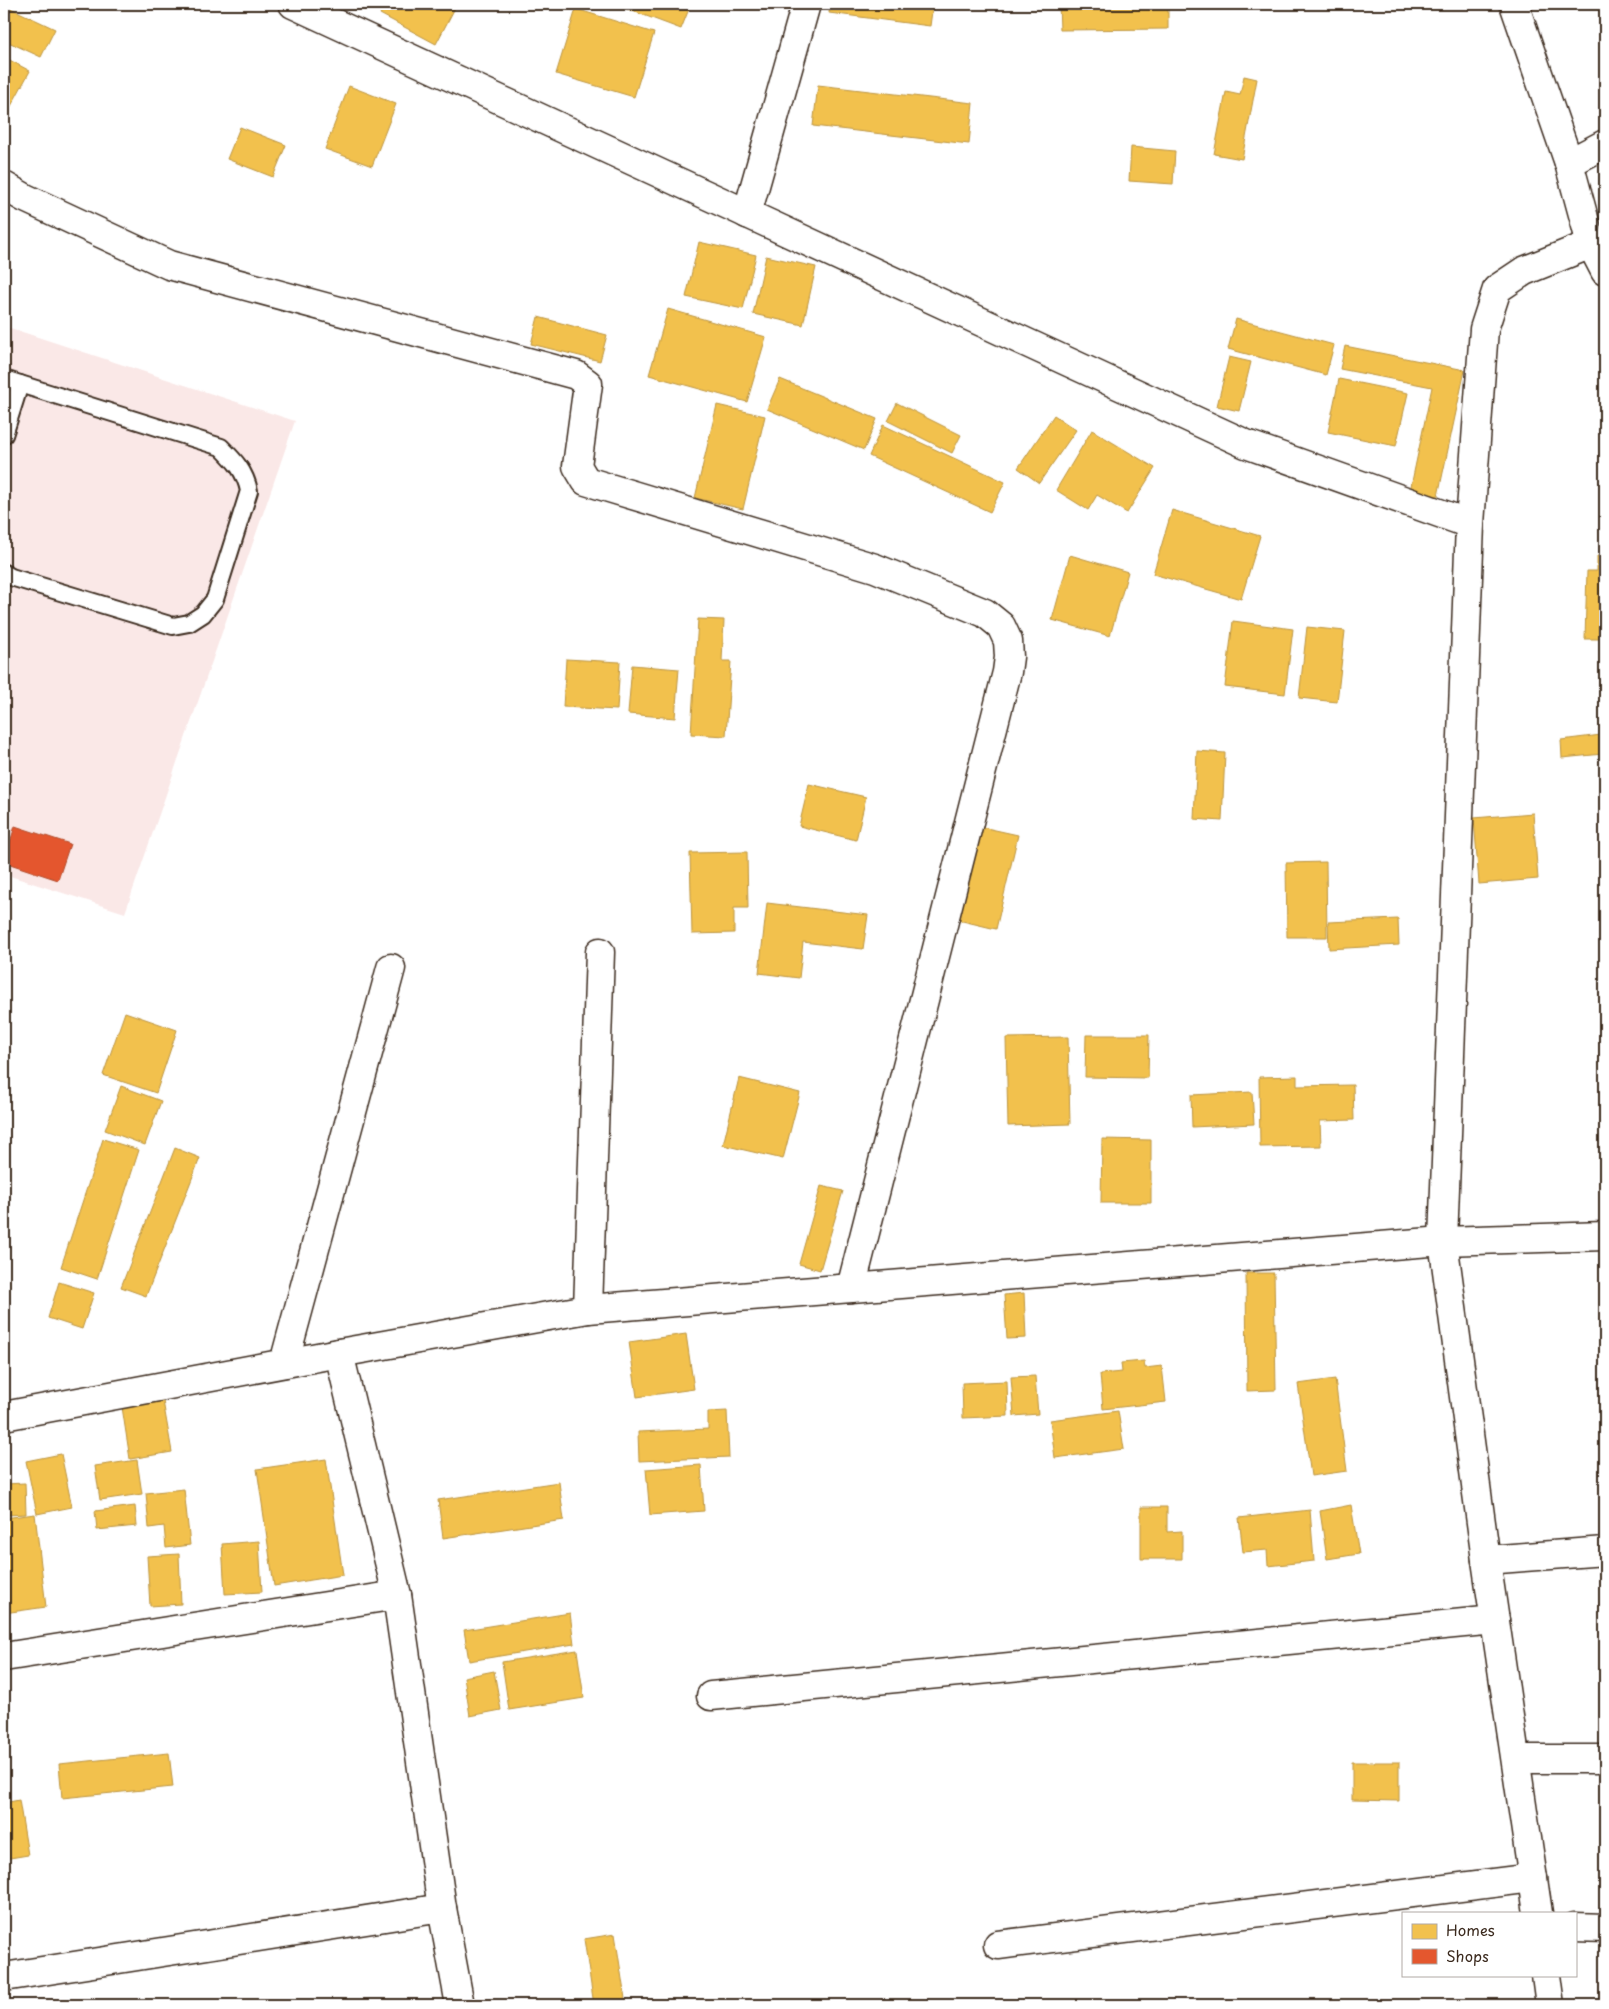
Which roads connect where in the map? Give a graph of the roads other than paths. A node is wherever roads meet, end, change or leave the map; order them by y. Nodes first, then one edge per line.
1 (293, 4) edge
2 (806, 4) edge
3 (1514, 4) edge
4 (1605, 144) edge
5 (1569, 163) junction
6 (4, 186) edge
7 (747, 214) junction
8 (1590, 244) junction
9 (1605, 271) edge
10 (4, 379) edge
11 (20, 384) junction
12 (4, 434) edge
13 (1470, 524) junction
14 (4, 573) edge
15 (600, 952) dead end
16 (392, 968) dead end
17 (1605, 1236) edge
18 (1443, 1241) junction
19 (851, 1288) junction
20 (588, 1309) junction
21 (339, 1353) junction
22 (284, 1363) junction
23 (4, 1416) edge
24 (1605, 1552) edge
25 (1486, 1560) junction
26 (397, 1595) junction
27 (1495, 1620) junction
28 (4, 1656) edge
29 (711, 1696) dead end
30 (1516, 1759) junction
31 (1605, 1759) edge
32 (1533, 1878) junction
33 (442, 1908) junction
34 (1538, 1912) edge
35 (1576, 1927) edge
36 (1605, 1928) edge
37 (998, 1945) dead end
38 (1546, 1976) edge
39 (4, 1977) edge
40 (460, 2005) edge
41 (1550, 2005) edge

1 - 7 street
2 - 7 street
3 - 5 street
4 - 5 street
5 - 8 street
6 - 19 street
7 - 13 street
8 - 9 street
8 - 13 street
10 - 11 lane
11 - 12 lane
11 - 14 lane
13 - 18 street
15 - 20 street
16 - 22 street
17 - 18 street
18 - 19 street
18 - 25 street
19 - 20 street
20 - 21 street
21 - 22 street
21 - 26 street
22 - 23 street
24 - 25 street
25 - 27 street
26 - 28 street
26 - 33 street
27 - 29 street
27 - 30 street
30 - 31 street
30 - 32 street
32 - 34 street
32 - 37 street
33 - 39 street
33 - 40 street
35 - 36 street
38 - 41 street

